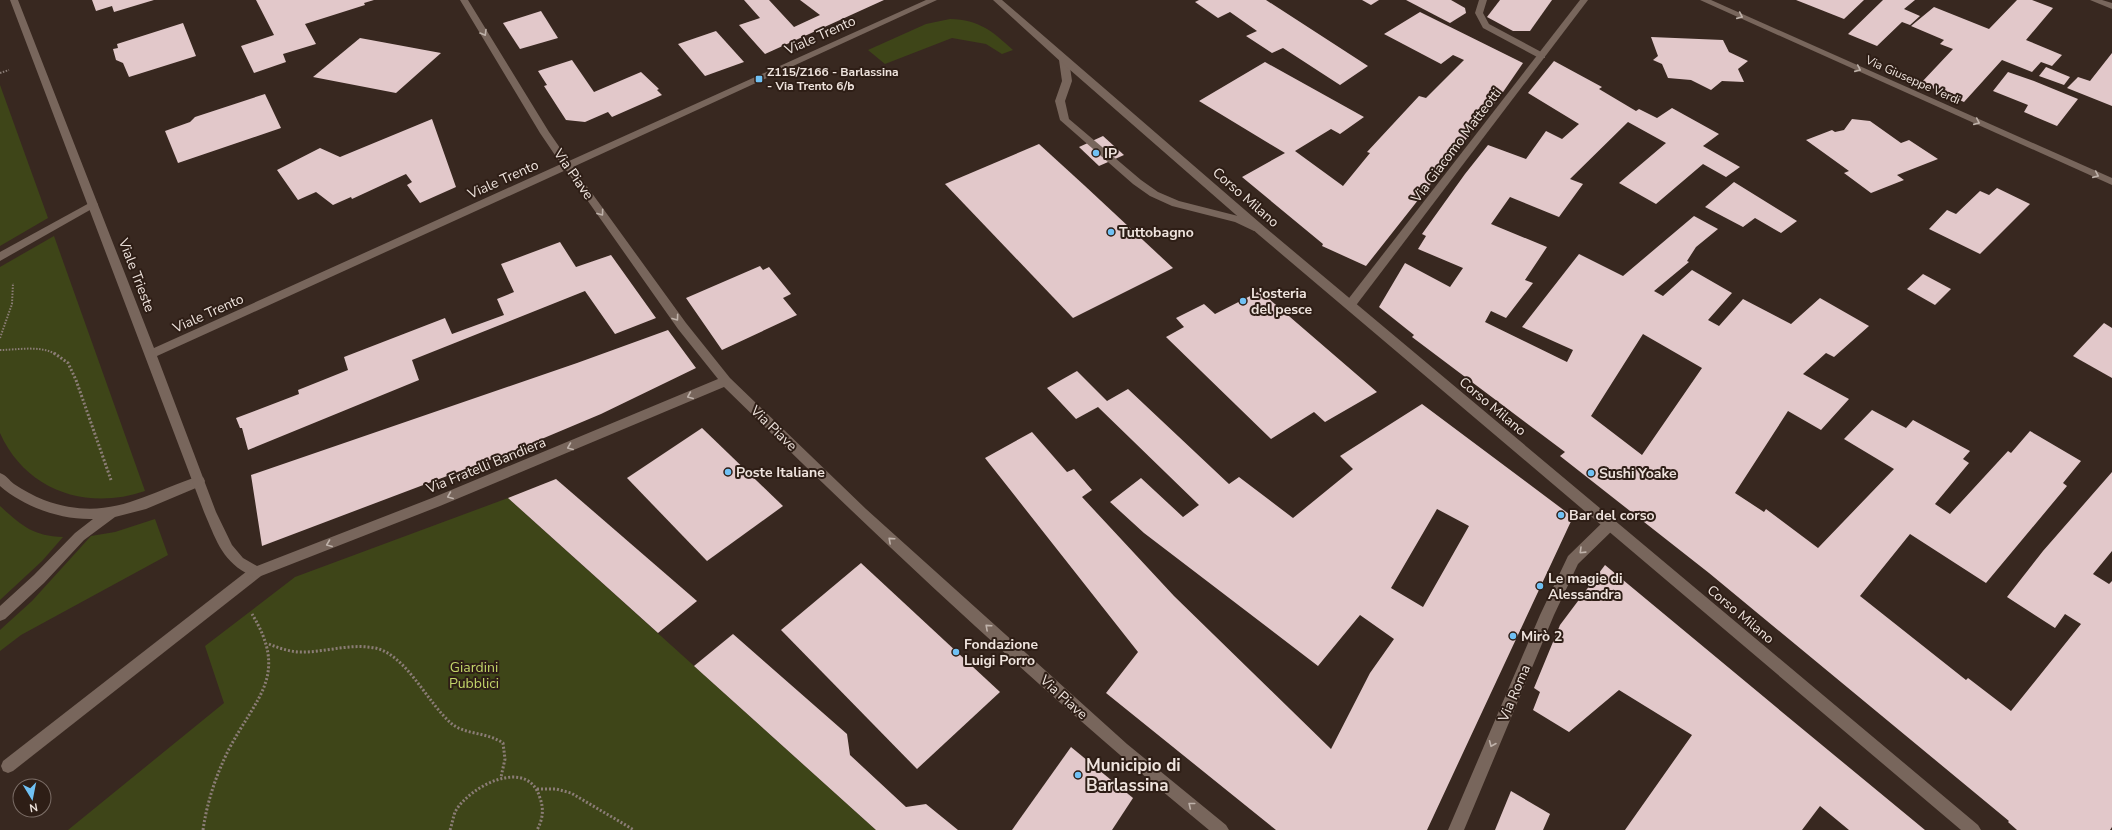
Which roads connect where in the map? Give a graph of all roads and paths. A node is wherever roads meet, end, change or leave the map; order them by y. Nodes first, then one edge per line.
1 (14, 0) edge
2 (464, 0) edge
3 (933, 0) edge
4 (997, 0) edge
5 (1483, 0) edge
6 (1584, 0) edge
7 (1704, 0) edge
8 (2094, 0) edge
9 (2112, 6) edge
10 (1542, 56) junction
11 (1064, 60) junction
12 (567, 165) junction
13 (2111, 181) edge
14 (93, 204) junction
15 (1263, 232) junction
16 (0, 257) edge
17 (10, 278) dead end
18 (1350, 305) junction
19 (0, 338) edge
20 (0, 350) edge
21 (151, 354) junction
22 (726, 381) junction
23 (0, 478) edge
24 (199, 481) junction
25 (119, 512) junction
26 (1610, 524) junction
27 (256, 572) junction
28 (249, 611) dead end
29 (0, 615) edge
30 (269, 644) junction
31 (8, 766) dead end
32 (502, 777) junction
33 (537, 789) junction
34 (203, 830) edge
35 (450, 830) edge
36 (537, 830) edge
37 (634, 830) edge
38 (1221, 830) edge
39 (1456, 830) edge
40 (1973, 830) edge

1 - 14 street, Viale Trieste
2 -> 12 street, Via Piave
3 - 12 street, Viale Trento
4 - 11 street, Corso Milano
5 - 10 street
6 - 10 street, Via Giacomo Matteotti
7 -> 13 street, Via Giuseppe Verdi
8 - 9 street
10 - 18 street, Via Giacomo Matteotti
11 - 15 street, Corso Milano
11 - 15 street
12 - 21 street, Viale Trento
12 -> 22 street, Via Piave
14 - 16 street
14 - 21 street, Viale Trieste
15 - 18 street, Corso Milano
17 - 19 path
18 - 26 street, Corso Milano
20 - 25 path
21 - 24 street, Viale Trieste
22 -> 27 street, Via Fratelli Bandiera
38 -> 22 street, Via Piave
23 - 25 street
24 - 25 street
24 - 27 street, Viale Trieste
25 - 29 street
26 -> 39 street, Via Roma
26 - 40 street, Corso Milano
27 - 31 street, Via Fratelli Bandiera
28 - 30 path
30 - 32 path
30 - 34 path
32 - 33 path
32 - 35 path
33 - 36 path
33 - 37 path

